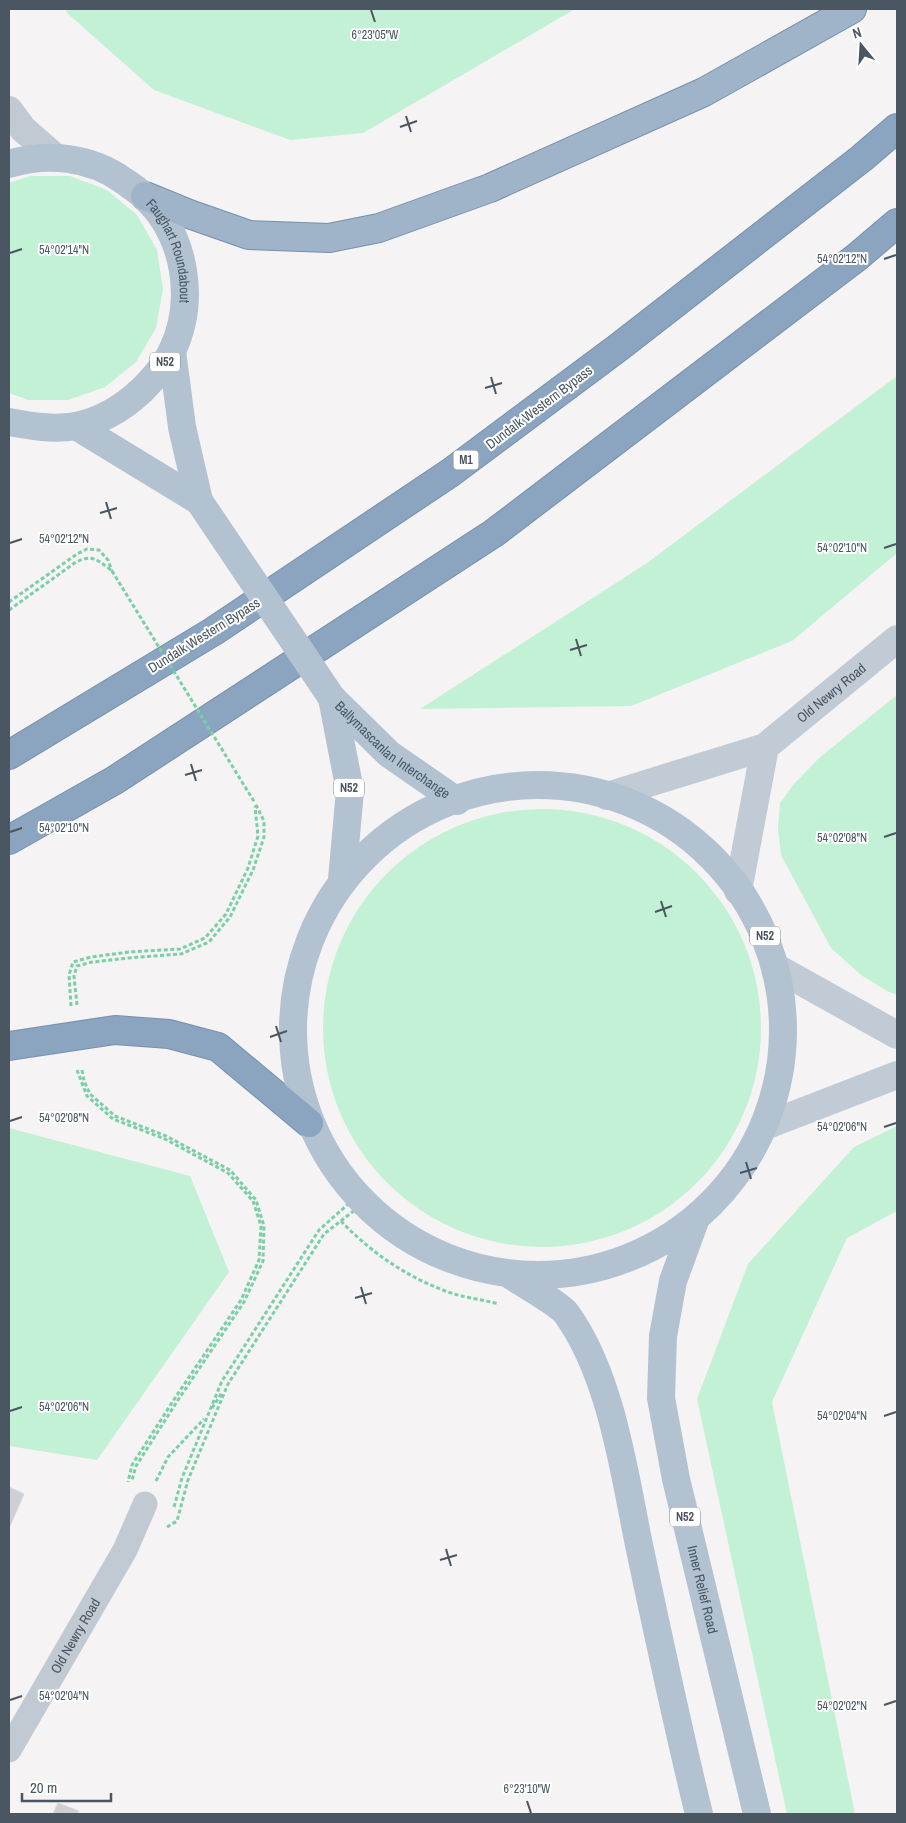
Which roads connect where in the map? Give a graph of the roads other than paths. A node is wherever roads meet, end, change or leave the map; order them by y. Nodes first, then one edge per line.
1 (852, 9) edge
2 (9, 110) edge
3 (897, 128) edge
4 (55, 157) junction
5 (9, 164) edge
6 (145, 196) junction
7 (897, 223) edge
8 (172, 351) junction
9 (9, 422) edge
10 (76, 426) junction
11 (199, 501) junction
12 (897, 639) edge
13 (332, 698) junction
14 (766, 748) junction
15 (9, 755) edge
16 (606, 796) junction
17 (457, 801) junction
18 (9, 840) edge
19 (342, 879) junction
20 (738, 891) junction
21 (777, 968) junction
22 (897, 1035) edge
23 (9, 1046) edge
24 (897, 1075) edge
25 (309, 1123) junction
26 (765, 1126) junction
27 (696, 1218) junction
28 (510, 1275) junction
29 (141, 1512) road end
30 (9, 1750) edge
31 (699, 1814) edge
32 (757, 1814) edge

1 - 6 highway
2 - 4 street
3 - 15 highway, Dundalk Western Bypass / M1
4 - 5 main road, Faughart Roundabout / N52
4 - 6 main road, Faughart Roundabout / N52
6 - 8 main road, Faughart Roundabout / N52
7 - 18 highway
8 - 10 main road, Faughart Roundabout / N52
8 - 11 main road, N52
9 - 10 main road, Faughart Roundabout / N52
10 - 11 main road, N52
11 - 13 main road, N52, bridge
12 - 14 main road, Old Newry Road
13 - 17 main road, Ballymascanlan Interchange / N52
13 - 19 main road, Ballymascanlan Interchange / N52
14 - 16 main road, Old Newry Road
14 - 20 main road
16 - 17 main road, N52
16 - 20 main road, N52
17 - 19 main road, N52
19 - 25 main road, N52
20 - 21 main road, N52
21 - 22 main road
21 - 26 main road, N52
23 - 25 highway
24 - 26 main road
25 - 28 main road, N52
26 - 27 main road, N52
27 - 28 main road, N52
27 - 32 main road, Inner Relief Road / N52
28 - 31 main road, N52
29 - 30 street, Old Newry Road

